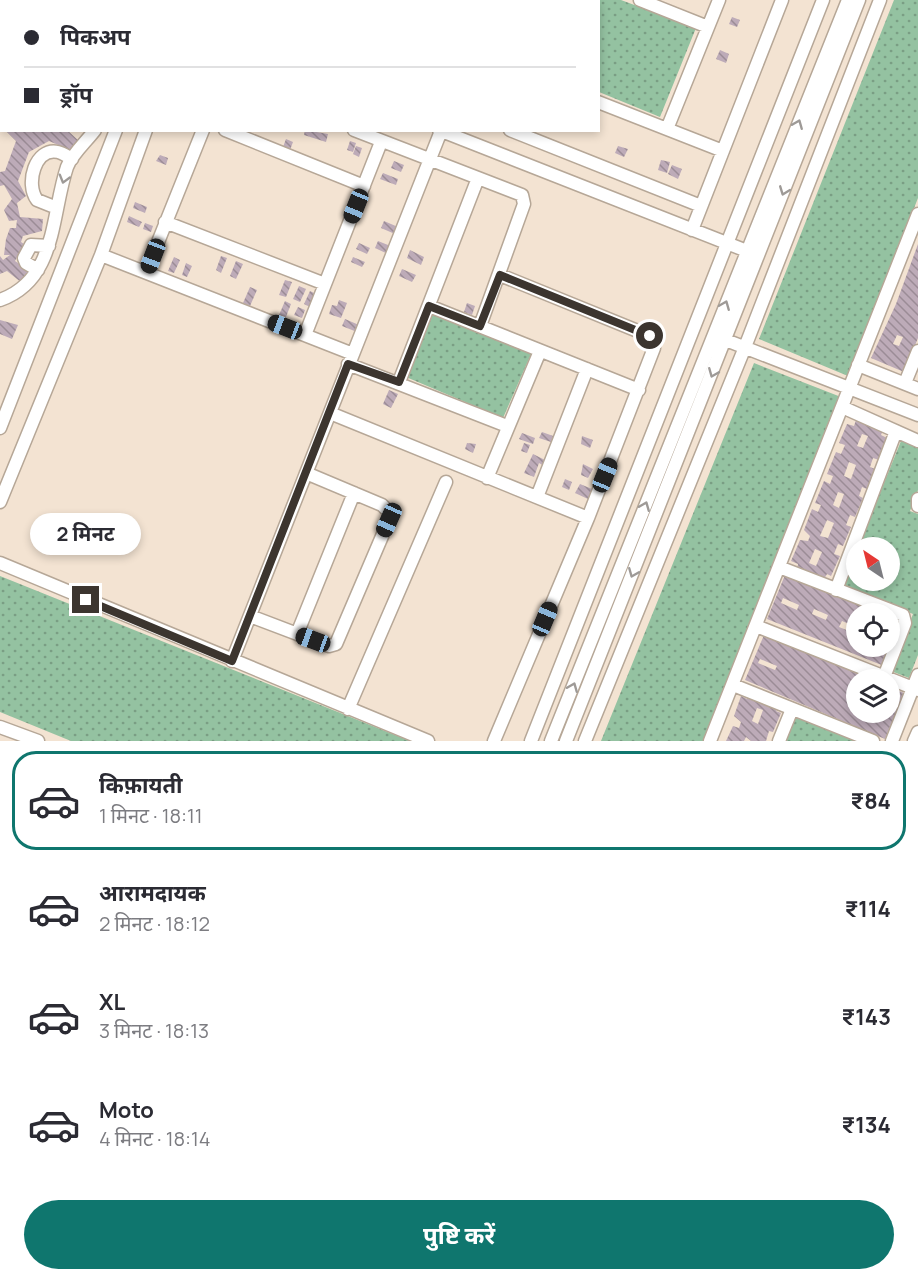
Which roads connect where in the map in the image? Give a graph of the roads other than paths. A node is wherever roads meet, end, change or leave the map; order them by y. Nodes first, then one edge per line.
1 (640, 0) edge
2 (719, 0) edge
3 (782, 0) edge
4 (823, 0) edge
5 (848, 0) edge
6 (859, 0) edge
7 (880, 0) edge
8 (708, 27) junction
9 (600, 103) edge
10 (667, 129) junction
11 (91, 132) edge
12 (115, 132) edge
13 (145, 132) edge
14 (202, 132) edge
15 (230, 132) edge
16 (358, 132) edge
17 (440, 132) edge
18 (443, 132) edge
19 (527, 134) edge
20 (381, 142) junction
21 (723, 151) junction
22 (72, 159) junction
23 (429, 160) junction
24 (478, 178) junction
25 (364, 186) junction
26 (701, 206) junction
27 (57, 208) junction
28 (918, 214) edge
29 (165, 222) junction
30 (692, 230) junction
31 (728, 244) junction
32 (49, 246) junction
33 (747, 251) junction
34 (101, 255) junction
35 (38, 270) junction
36 (146, 272) junction
37 (500, 275) junction
38 (325, 284) junction
39 (3, 296) edge
40 (429, 306) junction
41 (480, 326) junction
42 (305, 335) junction
43 (714, 335) junction
44 (726, 340) junction
45 (745, 347) junction
46 (540, 351) junction
47 (918, 351) edge
48 (350, 359) junction
49 (858, 365) junction
50 (587, 369) junction
51 (399, 382) junction
52 (905, 383) junction
53 (849, 388) junction
54 (918, 389) edge
55 (639, 390) junction
56 (842, 407) junction
57 (330, 412) junction
58 (918, 415) edge
59 (507, 426) junction
60 (0, 428) edge
61 (896, 431) junction
62 (918, 441) edge
63 (306, 473) junction
64 (488, 478) junction
65 (446, 482) dead end
66 (354, 493) junction
67 (537, 497) junction
68 (918, 499) edge
69 (0, 502) edge
70 (918, 506) edge
71 (588, 518) junction
72 (0, 563) edge
73 (779, 567) junction
74 (836, 590) junction
75 (250, 616) junction
76 (756, 626) junction
77 (297, 634) junction
78 (232, 661) junction
79 (866, 669) edge
80 (887, 669) edge
81 (918, 675) edge
82 (900, 682) edge
83 (733, 685) junction
84 (916, 689) edge
85 (348, 709) junction
86 (792, 709) junction
87 (0, 727) edge
88 (918, 732) edge
89 (414, 738) edge
90 (38, 741) edge
91 (494, 741) edge
92 (531, 741) edge
93 (551, 741) edge
94 (566, 741) edge
95 (585, 741) edge
96 (710, 741) edge
97 (779, 741) edge
98 (873, 741) edge
99 (892, 741) edge
100 (914, 741) edge

1 - 8 street
2 - 8 street
3 - 21 street
4 - 31 street
33 -> 5 street
6 -> 44 street
7 - 45 street
8 - 10 street
9 - 10 street
10 - 21 street
11 - 22 street
12 - 60 street
13 - 34 street
14 - 29 street
15 - 25 street
16 - 20 street
17 - 23 street
18 - 30 street
19 - 26 street
20 - 23 street
20 - 25 street
21 - 26 street
22 -> 27 street
22 - 27 street
23 - 24 street
23 - 48 street
24 - 37 street
24 - 40 street
25 - 38 street
26 - 30 street
27 - 32 street
28 - 49 street
29 - 36 street
29 - 38 street
30 - 31 street
31 - 33 street
31 - 92 street
32 - 35 street
32 - 35 street
43 -> 33 street
34 - 36 street
34 - 69 street
35 - 39 street
36 - 42 street
37 - 41 street
37 - 55 street
38 - 42 street
40 - 41 street
40 - 51 street
41 - 46 street
42 - 48 street
43 - 44 street
93 -> 43 street
44 - 45 street
44 -> 94 street
45 - 53 street
45 - 95 street
46 - 50 street
46 - 59 street
47 - 52 street
48 - 51 street
48 - 57 street
49 - 52 street
49 - 53 street
50 - 55 street
50 - 67 street
51 - 59 street
52 - 54 street
53 - 56 street
53 - 58 street
55 - 71 street
56 - 61 street
56 - 73 street
57 - 63 street
57 - 64 street
59 - 64 street
61 - 62 street
61 - 74 street
63 - 66 street
63 - 75 street
64 - 67 street
65 - 85 street
66 - 77 street
66 - 77 street
67 - 71 street
68 - 70 street
71 - 91 street
72 - 78 street
73 - 74 street
73 - 76 street
74 - 80 street
75 - 77 street
75 - 78 street
76 - 79 street
76 - 83 street
78 - 85 street
81 - 84 street
82 - 84 street
83 - 86 street
83 - 96 street
84 - 99 street
85 - 89 street
86 - 97 street
86 - 98 street
87 - 90 street
88 - 100 street

